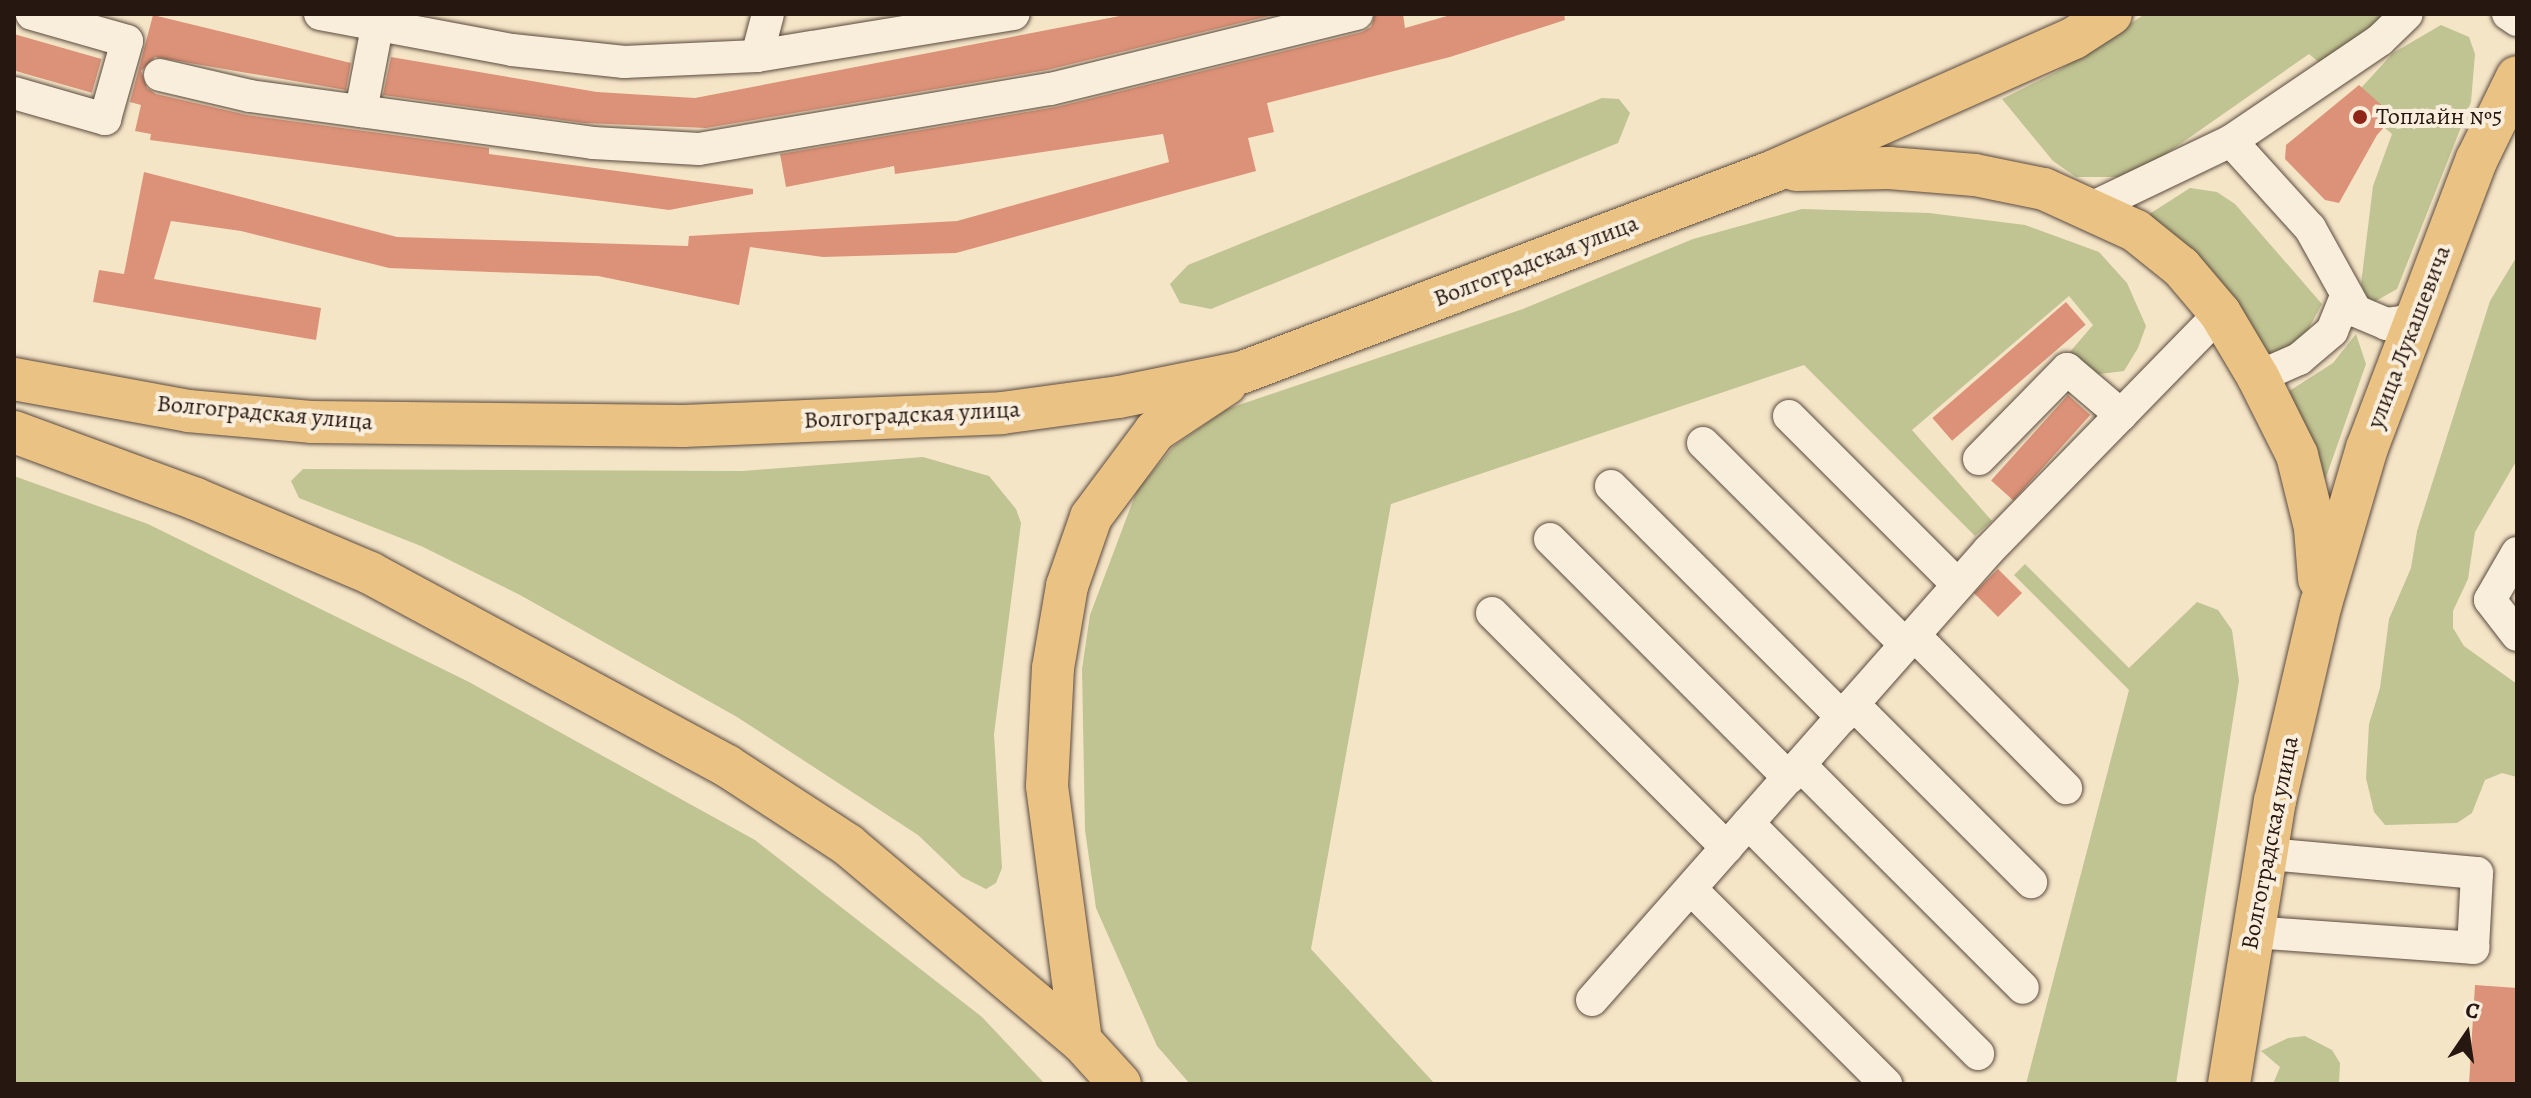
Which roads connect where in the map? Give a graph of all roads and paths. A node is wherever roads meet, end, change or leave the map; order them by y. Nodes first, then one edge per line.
1 (32, 14) edge
2 (320, 14) edge
3 (768, 14) edge
4 (1014, 14) edge
5 (1357, 14) edge
6 (2111, 14) edge
7 (2407, 14) edge
8 (2508, 14) edge
9 (2517, 20) edge
10 (377, 27) junction
11 (757, 56) junction
12 (160, 75) dead end
13 (2517, 77) edge
14 (14, 93) edge
15 (361, 111) junction
16 (2231, 141) junction
17 (1774, 171) junction
18 (2091, 208) junction
19 (2346, 297) junction
20 (2419, 311) junction
21 (2220, 313) junction
22 (1243, 372) junction
23 (2258, 377) junction
24 (14, 379) edge
25 (2121, 415) junction
26 (1789, 416) dead end
27 (14, 432) edge
28 (1703, 443) dead end
29 (1979, 459) dead end
30 (1611, 486) dead end
31 (1550, 539) dead end
32 (2517, 553) edge
33 (1958, 585) junction
34 (2321, 604) junction
35 (1492, 613) dead end
36 (2517, 635) edge
37 (1910, 640) junction
38 (1848, 711) junction
39 (1794, 772) junction
40 (2066, 788) dead end
41 (1748, 823) junction
42 (1727, 848) junction
43 (2267, 854) junction
44 (2031, 882) dead end
45 (1691, 889) junction
46 (2252, 932) junction
47 (2023, 988) dead end
48 (1592, 1000) dead end
49 (1081, 1041) junction
50 (1978, 1054) dead end
51 (1120, 1084) edge
52 (1886, 1084) edge
53 (2229, 1084) edge

1 - 14 street
2 - 10 street
3 - 11 street
4 - 11 street
5 - 15 street
6 - 17 main road
7 - 16 street
8 - 9 street
10 - 11 street
10 - 15 street
12 - 15 street
13 - 20 main road, улица Лукашевича
16 - 18 street
16 - 19 street
17 - 18 main road
17 - 22 main road, Волгоградская улица
18 - 21 main road
19 - 20 street
19 - 23 street
20 - 34 main road, улица Лукашевича
21 - 23 main road
21 - 25 street
22 - 24 main road, Волгоградская улица
22 - 49 main road
23 - 34 main road
25 - 29 street
25 - 33 street
26 - 33 street
27 - 49 main road
28 - 37 street
30 - 38 street
31 - 39 street
32 - 36 street
33 - 37 street
34 - 43 main road, Волгоградская улица
35 - 42 street
37 - 38 street
37 - 40 street
38 - 39 street
38 - 44 street
39 - 41 street
39 - 47 street
41 - 42 street
41 - 50 street
42 - 45 street
43 - 46 main road, Волгоградская улица
43 - 46 street
45 - 48 street
45 - 52 street
46 - 53 main road, Волгоградская улица
49 - 51 main road

